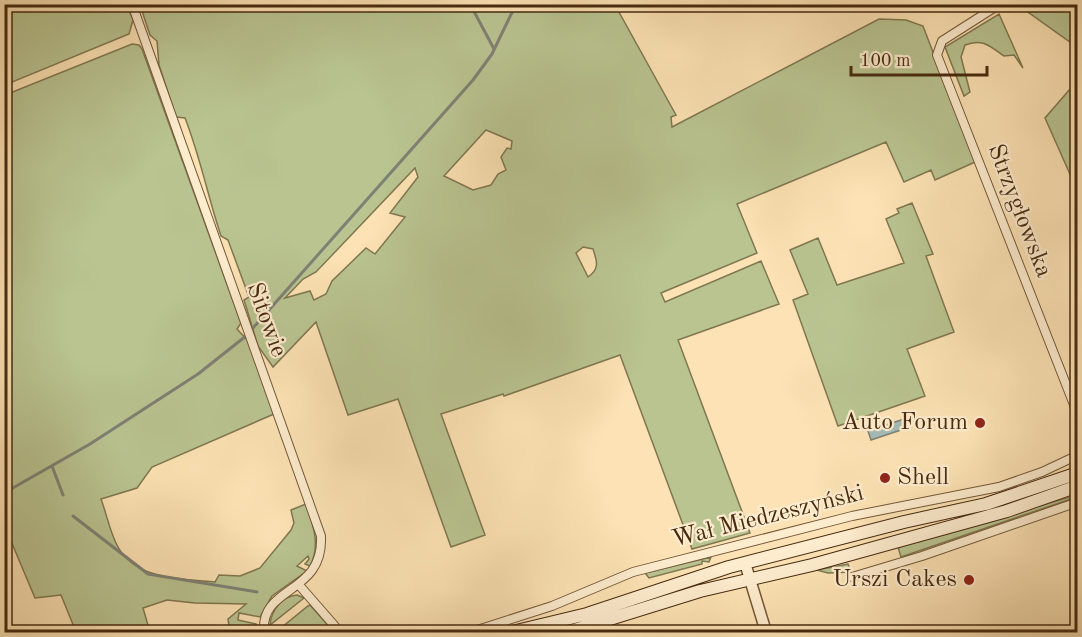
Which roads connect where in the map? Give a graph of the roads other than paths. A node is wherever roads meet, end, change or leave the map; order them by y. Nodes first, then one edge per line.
1 (132, 4) edge
2 (1000, 4) edge
3 (1077, 415) edge
4 (1077, 455) edge
5 (1077, 473) edge
6 (1077, 486) edge
7 (1077, 502) edge
8 (746, 563) junction
9 (852, 577) dead end
10 (750, 579) junction
11 (299, 585) junction
12 (264, 633) edge
13 (340, 633) edge
14 (471, 633) edge
15 (512, 633) edge
16 (568, 633) edge
17 (766, 633) edge

1 - 11 street, Sitowie
2 - 3 street, Strzygłowska
4 - 14 street, Wał Miedzeszyński
5 - 8 main road, Wał Miedzeszyński
6 - 10 main road
7 - 9 street
8 - 10 street
8 - 15 main road, Wał Miedzeszyński
10 - 16 main road
10 - 17 street
11 - 12 street, Sitowie
11 - 13 street

